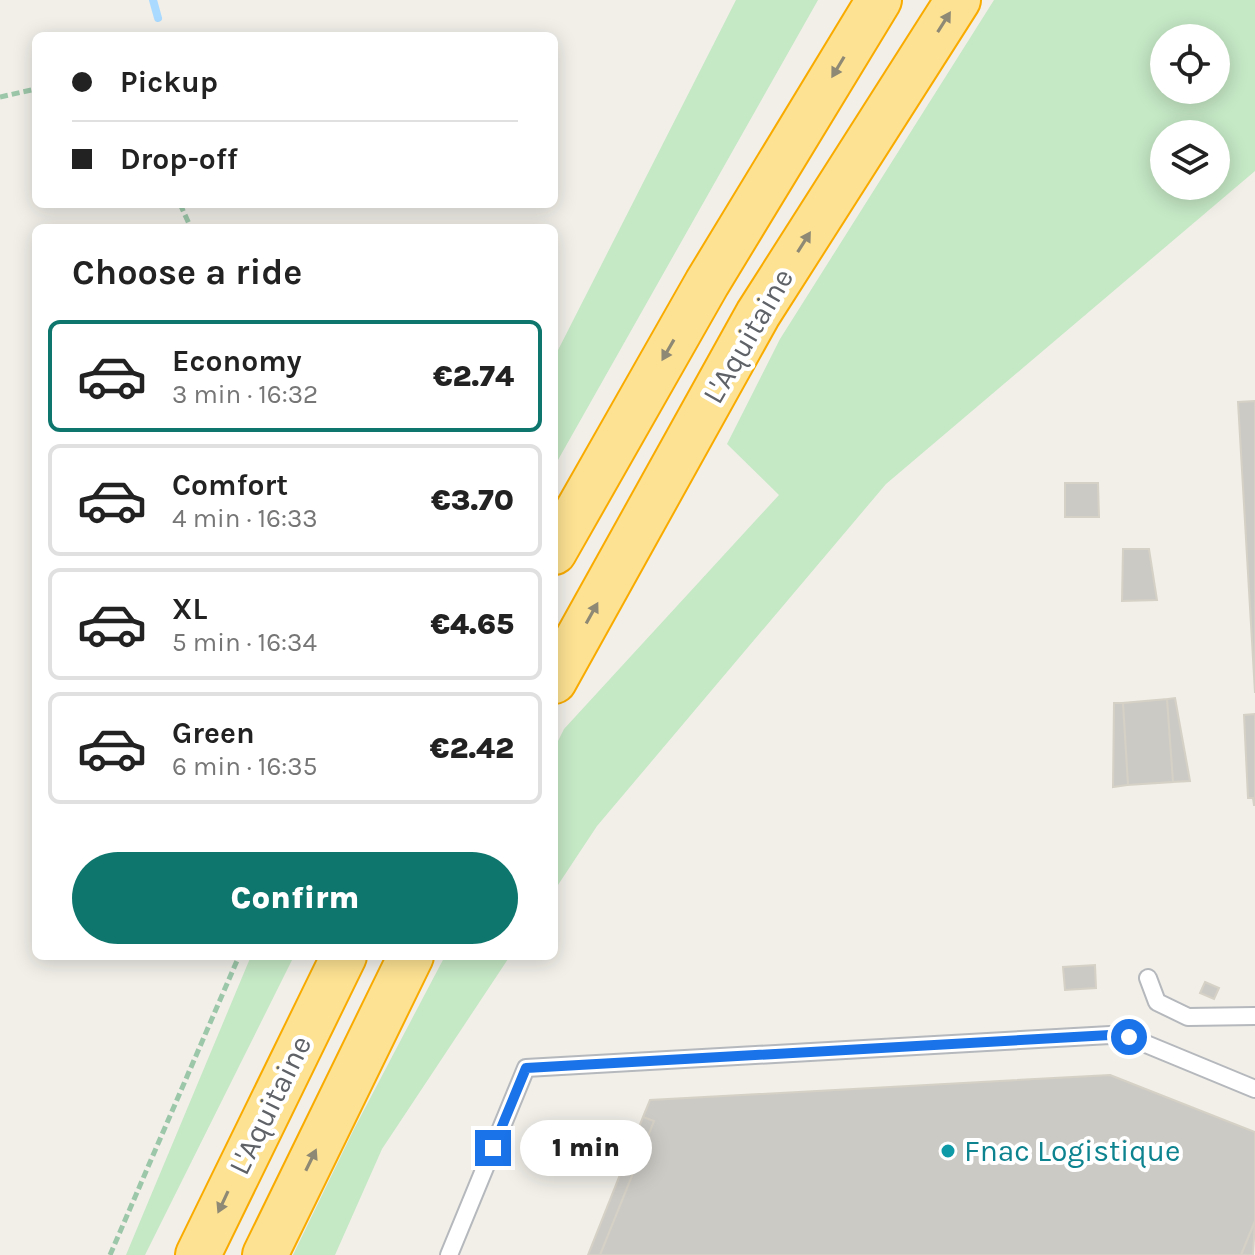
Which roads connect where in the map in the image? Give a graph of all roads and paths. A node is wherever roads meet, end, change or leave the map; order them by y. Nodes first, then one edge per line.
1 (879, 0) edge
2 (958, 0) edge
3 (32, 90) edge
4 (0, 97) edge
5 (558, 545) edge
6 (558, 674) edge
7 (237, 960) edge
8 (342, 960) edge
9 (409, 960) edge
10 (1148, 978) dead end
11 (1255, 1016) edge
12 (1255, 1089) edge
13 (110, 1255) edge
14 (198, 1255) edge
15 (265, 1255) edge
16 (449, 1255) edge

1 -> 5 highway, L'Aquitaine
6 -> 2 highway, L'Aquitaine
3 - 4 path
7 - 13 path
8 -> 14 highway, L'Aquitaine
15 -> 9 highway, L'Aquitaine
10 - 11 lane
12 - 16 lane

